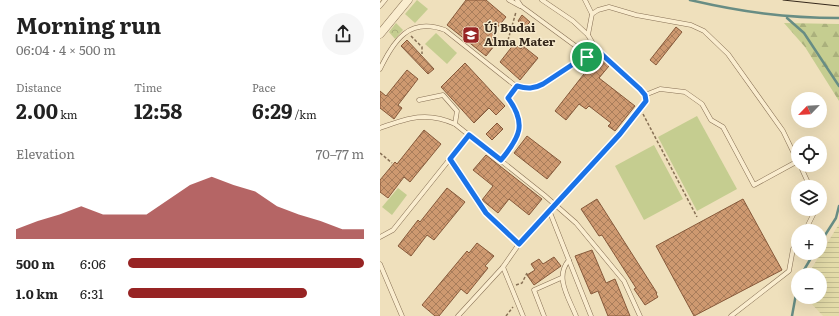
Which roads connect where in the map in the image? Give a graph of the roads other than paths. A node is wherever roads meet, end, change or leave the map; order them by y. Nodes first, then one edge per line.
1 (385, 0) edge
2 (408, 0) edge
3 (509, 0) edge
4 (517, 0) edge
5 (542, 0) edge
6 (585, 0) edge
7 (380, 6) edge
8 (521, 6) junction
9 (592, 14) junction
10 (380, 34) edge
11 (588, 35) junction
12 (596, 49) junction
13 (587, 57) junction
14 (380, 69) edge
15 (517, 86) junction
16 (645, 95) junction
17 (419, 100) dead end
18 (455, 124) junction
19 (380, 128) edge
20 (469, 135) junction
21 (791, 148) edge
22 (450, 159) junction
23 (501, 160) junction
24 (791, 166) edge
25 (555, 204) junction
26 (549, 210) junction
27 (380, 237) edge
28 (519, 244) junction
29 (568, 260) junction
30 (791, 260) edge
31 (380, 264) edge
32 (503, 267) junction
33 (561, 278) junction
34 (402, 316) edge
35 (458, 316) edge
36 (523, 316) edge
37 (544, 316) edge
38 (576, 316) edge
39 (591, 316) edge
40 (640, 316) edge
41 (731, 316) edge

1 - 7 lane
2 - 10 street
3 - 8 lane
4 - 8 lane
5 - 11 lane
6 - 9 lane
8 - 13 lane
9 - 11 lane
9 - 21 lane
11 - 12 lane
12 - 13 lane
12 - 16 lane
13 - 15 lane
14 - 15 lane
15 - 23 lane
16 - 24 lane
16 - 25 lane
17 - 18 lane
18 - 19 lane
18 - 20 lane
20 - 22 lane
20 - 23 lane
22 - 27 lane
22 - 28 lane
23 - 25 lane
25 - 26 lane
25 - 40 lane
26 - 28 lane
26 - 29 lane
28 - 32 lane
29 - 33 lane
29 - 39 lane
30 - 41 lane
31 - 34 lane
32 - 35 lane
32 - 36 lane
33 - 37 lane
33 - 38 lane

